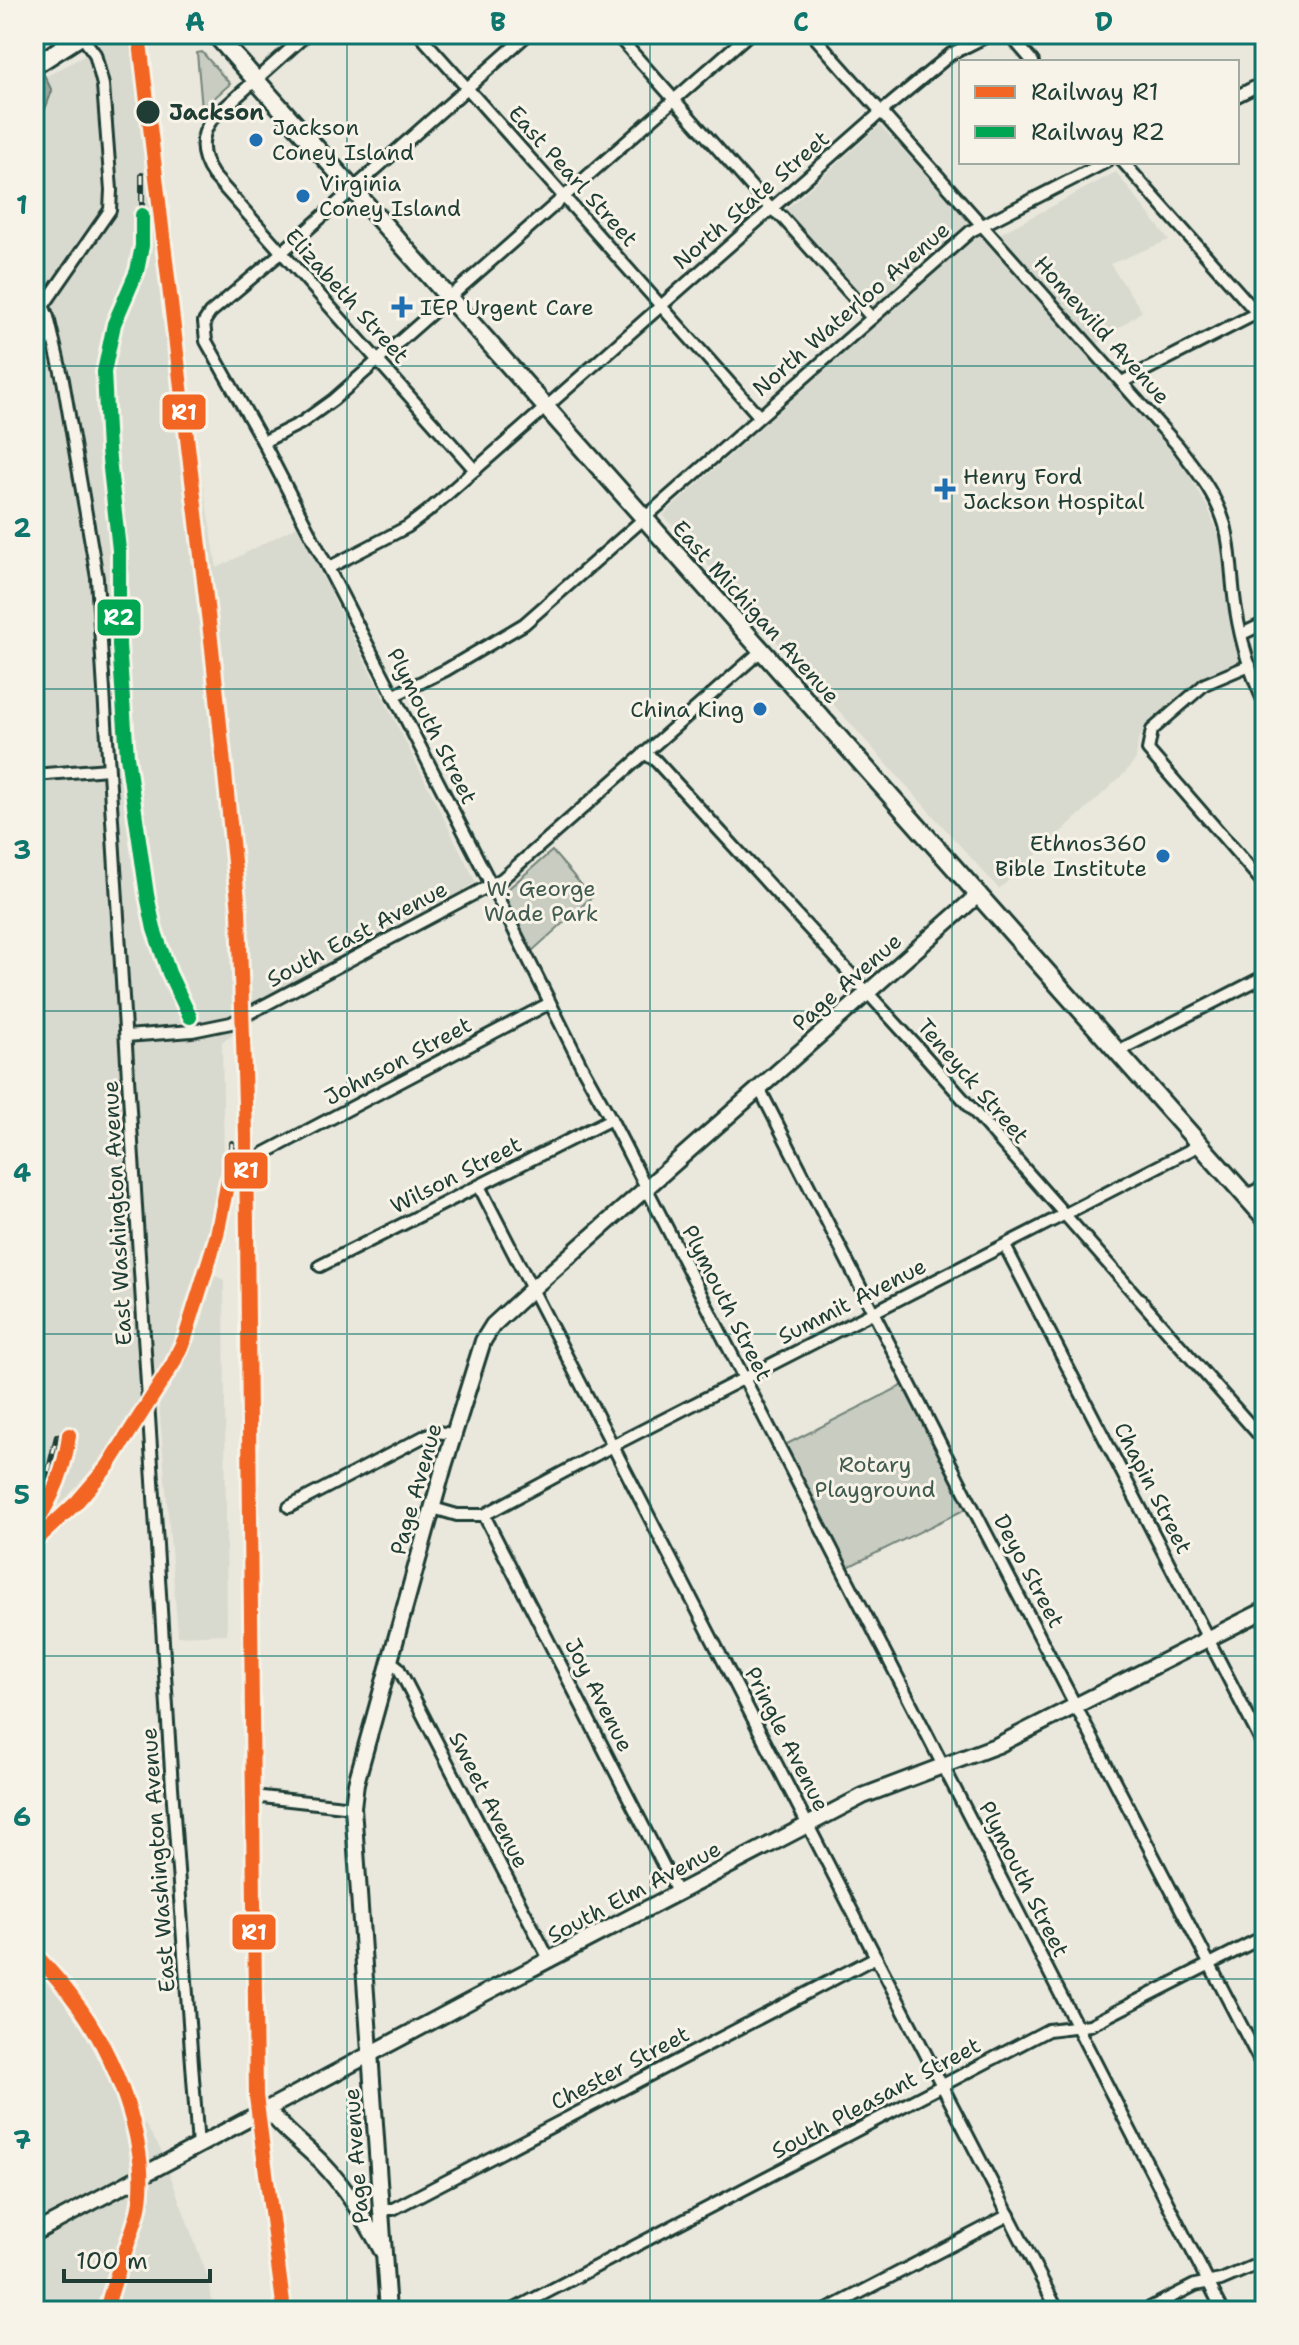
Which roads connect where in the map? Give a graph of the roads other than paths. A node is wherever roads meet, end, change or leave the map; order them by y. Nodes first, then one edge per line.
1 (215, 34) edge
2 (307, 34) edge
3 (419, 34) edge
4 (528, 34) edge
5 (616, 34) edge
6 (749, 34) edge
7 (812, 34) edge
8 (991, 34) edge
9 (1009, 34) edge
10 (81, 35) edge
11 (1031, 60) edge
12 (38, 64) edge
13 (255, 80) junction
14 (1265, 82) edge
15 (467, 87) junction
16 (1239, 95) edge
17 (675, 101) junction
18 (880, 113) junction
19 (1102, 164) edge
20 (1125, 164) edge
21 (352, 191) junction
22 (565, 197) junction
23 (771, 209) junction
24 (982, 225) junction
25 (281, 253) junction
26 (34, 285) edge
27 (448, 299) junction
28 (661, 304) junction
29 (44, 305) junction
30 (1262, 314) edge
31 (872, 318) junction
32 (50, 328) junction
33 (378, 361) junction
34 (34, 365) edge
35 (1122, 382) junction
36 (546, 408) junction
37 (759, 416) junction
38 (263, 442) junction
39 (475, 470) junction
40 (644, 519) junction
41 (328, 568) junction
42 (1265, 623) edge
43 (1242, 634) junction
44 (761, 651) junction
45 (1250, 665) junction
46 (393, 696) junction
47 (1265, 704) edge
48 (644, 753) junction
49 (108, 769) junction
50 (34, 775) edge
51 (491, 885) junction
52 (1265, 885) edge
53 (979, 894) junction
54 (1265, 976) edge
55 (866, 994) junction
56 (550, 1003) junction
57 (126, 1036) junction
58 (1116, 1052) junction
59 (759, 1088) junction
60 (611, 1119) junction
61 (1200, 1145) junction
62 (265, 1153) dead end
63 (479, 1186) junction
64 (1265, 1186) edge
65 (646, 1190) junction
66 (1245, 1196) junction
67 (1064, 1215) junction
68 (1265, 1218) edge
69 (1005, 1246) junction
70 (320, 1266) dead end
71 (532, 1289) junction
72 (874, 1312) junction
73 (743, 1379) junction
74 (455, 1434) junction
75 (1265, 1442) edge
76 (614, 1445) junction
77 (289, 1507) dead end
78 (433, 1508) junction
79 (484, 1515) junction
80 (1265, 1610) edge
81 (1208, 1638) junction
82 (390, 1661) junction
83 (1076, 1706) junction
84 (1265, 1749) edge
85 (943, 1766) junction
86 (262, 1797) dead end
87 (353, 1807) junction
88 (809, 1825) junction
89 (678, 1894) junction
90 (1265, 1936) edge
91 (876, 1957) junction
92 (550, 1961) junction
93 (1210, 1964) junction
94 (1077, 2027) junction
95 (371, 2053) junction
96 (1265, 2071) edge
97 (943, 2086) junction
98 (268, 2109) junction
99 (198, 2147) junction
100 (382, 2209) junction
101 (1009, 2215) junction
102 (34, 2233) edge
103 (385, 2257) junction
104 (1265, 2261) edge
105 (1209, 2283) junction
106 (388, 2311) edge
107 (511, 2311) edge
108 (825, 2311) edge
109 (1058, 2311) edge
110 (1144, 2311) edge
111 (1223, 2311) edge

1 - 13 main road, East Michigan Avenue
2 - 13 street
3 - 15 street, East Pearl Street
4 - 15 street
5 - 17 street
6 - 17 street
7 - 18 street, Homewild Avenue
8 - 18 street, North State Street
9 - 11 street
10 - 12 main road
10 - 29 street
13 - 21 main road, East Michigan Avenue
13 - 25 street, Elizabeth Street
14 - 16 street
15 - 21 street
15 - 22 street, East Pearl Street
17 - 22 street
17 - 23 street
18 - 23 street, North State Street
18 - 24 street, Homewild Avenue
19 - 24 street, North Waterloo Avenue
20 - 30 street
21 - 25 street
21 - 27 main road, East Michigan Avenue
22 - 27 street
22 - 28 street, East Pearl Street
23 - 28 street, North State Street
23 - 31 street
24 - 31 street, North Waterloo Avenue
24 - 35 street, Homewild Avenue
25 - 33 street, Elizabeth Street
25 - 38 street, Plymouth Street
26 - 29 street, East Washington Avenue
27 - 33 street
27 - 36 main road, East Michigan Avenue
28 - 36 street, North State Street
28 - 37 street, East Pearl Street
29 - 32 street, East Washington Avenue
30 - 35 street
31 - 37 street, North Waterloo Avenue
32 - 34 street
32 - 49 street, East Washington Avenue
33 - 38 street
33 - 39 street, Elizabeth Street
35 - 43 street, Homewild Avenue
36 - 39 street, North State Street
36 - 40 main road, East Michigan Avenue
37 - 40 street, North Waterloo Avenue
38 - 41 street, Plymouth Street
39 - 41 street, North State Street
40 - 44 main road, East Michigan Avenue
40 - 46 street, North Waterloo Avenue
41 - 46 street, Plymouth Street
42 - 43 street
43 - 45 street, Homewild Avenue
44 - 48 street, South East Avenue
44 - 53 main road, East Michigan Avenue
45 - 47 street, Homewild Avenue
45 - 52 street
46 - 51 street, Plymouth Street
48 - 51 street, South East Avenue
48 - 55 street, Teneyck Street
49 - 50 street
49 - 57 street, East Washington Avenue
51 - 56 street, Plymouth Street
51 - 57 street, South East Avenue
53 - 55 street, Page Avenue
53 - 58 main road, East Michigan Avenue
54 - 58 street
55 - 59 street, Page Avenue
55 - 67 street, Teneyck Street
56 - 60 street, Plymouth Street
56 - 62 street, Johnson Street
57 - 99 street, East Washington Avenue
58 - 61 main road, East Michigan Avenue
59 - 65 street, Page Avenue
59 - 72 street, Deyo Street
60 - 63 street, Wilson Street
60 - 65 street, Plymouth Street
61 - 66 main road, East Michigan Avenue
61 - 67 street, Summit Avenue
63 - 70 street, Wilson Street
63 - 71 street, Pringle Avenue
64 - 66 street
65 - 71 street, Page Avenue
65 - 73 street, Plymouth Street
66 - 68 main road, East Michigan Avenue
67 - 69 street, Summit Avenue
67 - 75 street, Teneyck Street
69 - 72 street, Summit Avenue
69 - 81 street, Chapin Street
71 - 74 street, Page Avenue
71 - 76 street, Pringle Avenue
72 - 73 street, Summit Avenue
72 - 83 street, Deyo Street
73 - 76 street, Summit Avenue
73 - 85 street, Plymouth Street
74 - 77 street
74 - 78 street, Page Avenue
76 - 79 street, Summit Avenue
76 - 88 street, Pringle Avenue
78 - 79 street
78 - 82 street, Page Avenue
79 - 89 street, Joy Avenue
80 - 81 street, South Elm Avenue
81 - 83 street, South Elm Avenue
81 - 84 street, Chapin Street
82 - 87 street, Page Avenue
82 - 92 street, Sweet Avenue
83 - 85 street, South Elm Avenue
83 - 93 street, Deyo Street
85 - 88 street, South Elm Avenue
85 - 94 street, Plymouth Street
86 - 87 street
87 - 95 street, Page Avenue
88 - 89 street, South Elm Avenue
88 - 91 street, Pringle Avenue
89 - 92 street, South Elm Avenue
90 - 93 street, South Pleasant Street
91 - 97 street, Pringle Avenue
91 - 100 street, Chester Street
92 - 95 street, South Elm Avenue
93 - 94 street, South Pleasant Street
93 - 96 street, Deyo Street
94 - 97 street, South Pleasant Street
94 - 105 street, Plymouth Street
95 - 98 street, South Elm Avenue
95 - 100 street, Page Avenue
97 - 101 street, Pringle Avenue
97 - 107 street, South Pleasant Street
98 - 99 street, South Elm Avenue
98 - 103 street
99 - 102 street, South Elm Avenue
100 - 103 street, Page Avenue
101 - 108 street
101 - 109 street, Pringle Avenue
103 - 106 street, Page Avenue
104 - 105 street
105 - 110 street
105 - 111 street, Plymouth Street

